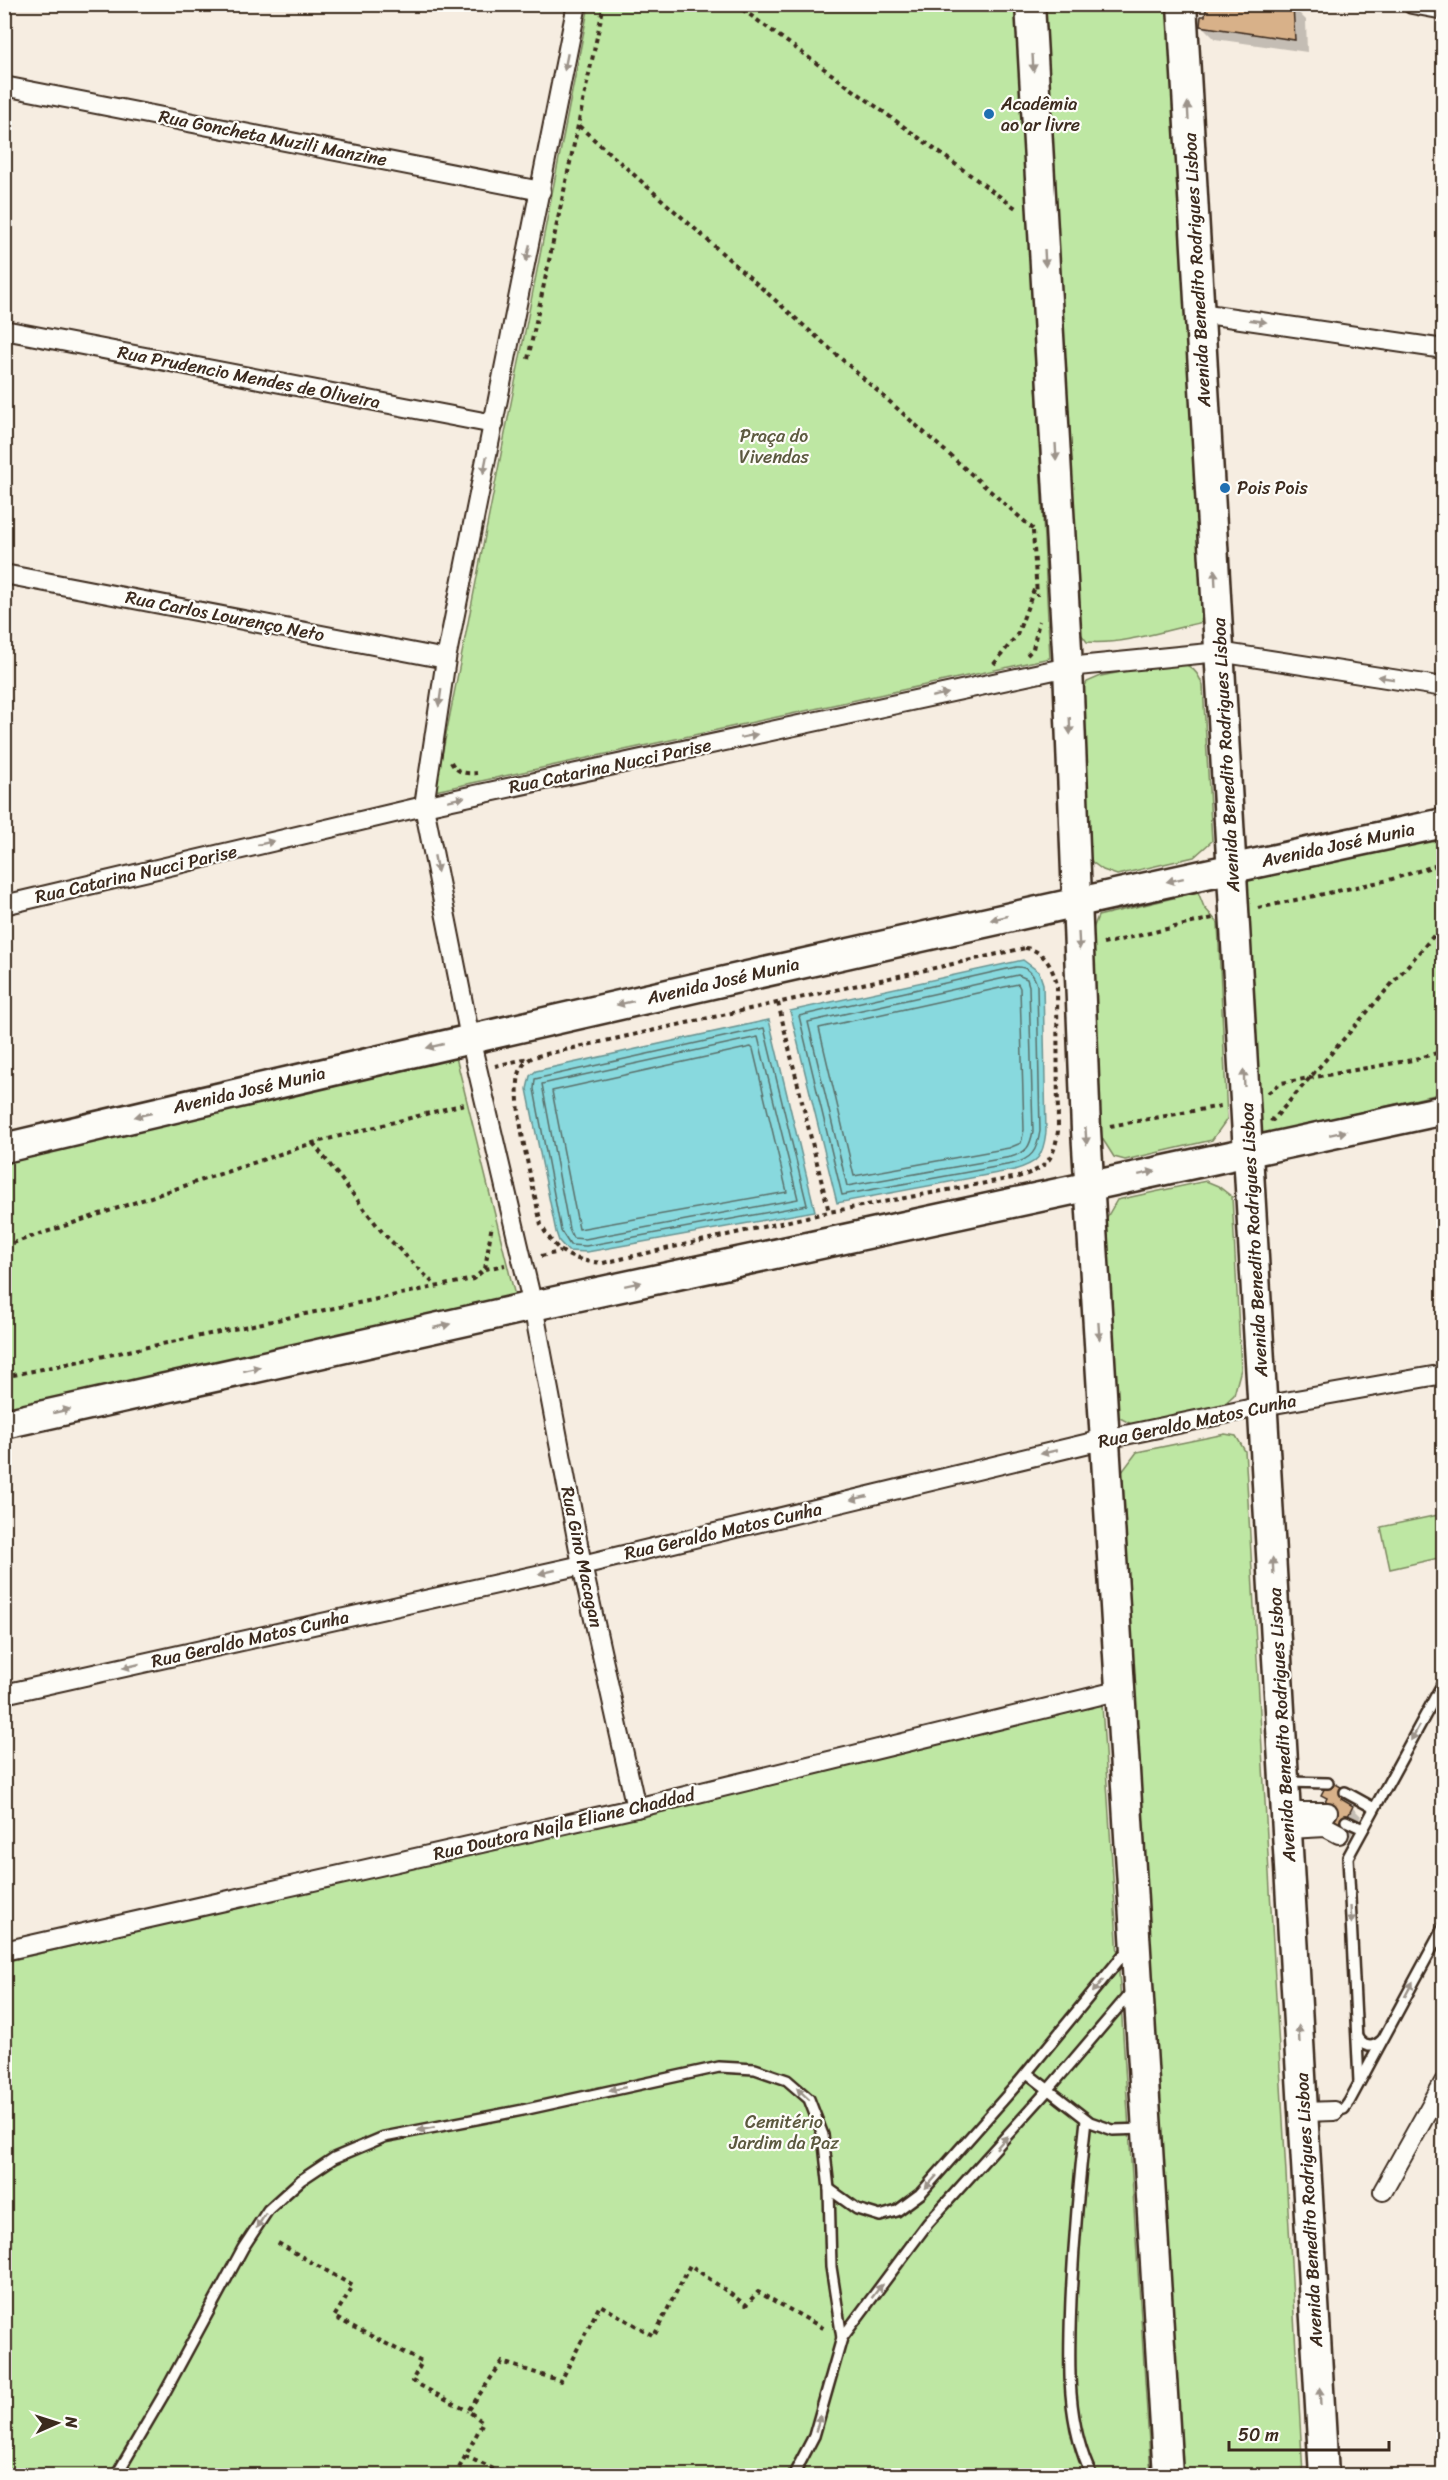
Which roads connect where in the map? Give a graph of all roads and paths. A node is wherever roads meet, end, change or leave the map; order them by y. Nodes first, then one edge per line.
1 (577, 4) edge
2 (604, 4) edge
3 (735, 4) edge
4 (1030, 4) edge
5 (1182, 4) edge
6 (1412, 4) edge
7 (1443, 10) edge
8 (4, 86) edge
9 (578, 125) junction
10 (541, 191) junction
11 (1016, 198) dead end
12 (1200, 313) junction
13 (4, 330) edge
14 (1443, 349) edge
15 (526, 368) dead end
16 (494, 424) junction
17 (1032, 517) dead end
18 (1033, 529) junction
19 (4, 574) edge
20 (1036, 583) junction
21 (1037, 601) dead end
22 (1038, 610) dead end
23 (1219, 651) junction
24 (1022, 658) dead end
25 (446, 659) junction
26 (1003, 662) dead end
27 (1068, 667) junction
28 (1443, 687) edge
29 (448, 755) dead end
30 (481, 772) dead end
31 (424, 806) junction
32 (1443, 823) edge
33 (1232, 867) junction
34 (1077, 900) junction
35 (4, 905) edge
36 (1443, 924) edge
37 (778, 1003) junction
38 (470, 1038) junction
39 (467, 1093) dead end
40 (470, 1103) junction
41 (1443, 1110) edge
42 (472, 1114) dead end
43 (1267, 1118) dead end
44 (313, 1143) junction
45 (4, 1148) edge
46 (1249, 1152) junction
47 (1090, 1185) junction
48 (830, 1212) junction
49 (492, 1220) dead end
50 (4, 1246) edge
51 (436, 1287) junction
52 (533, 1306) junction
53 (1443, 1374) edge
54 (4, 1377) edge
55 (1263, 1406) junction
56 (4, 1424) edge
57 (1106, 1439) junction
58 (582, 1564) junction
59 (1443, 1681) edge
60 (1121, 1690) junction
61 (4, 1694) edge
62 (1285, 1782) junction
63 (1328, 1783) dead end
64 (1345, 1792) dead end
65 (636, 1808) junction
66 (1374, 1808) junction
67 (1328, 1812) dead end
68 (1288, 1821) junction
69 (1342, 1828) junction
70 (1363, 1829) junction
71 (1356, 1842) junction
72 (1443, 1926) edge
73 (1135, 1940) junction
74 (4, 1951) edge
75 (1138, 1983) junction
76 (1357, 2037) junction
77 (1382, 2041) junction
78 (1027, 2073) junction
79 (1359, 2082) junction
80 (1443, 2082) edge
81 (1048, 2090) junction
82 (1334, 2110) joint
83 (1304, 2112) junction
84 (1086, 2120) junction
85 (1147, 2129) junction
86 (829, 2188) junction
87 (1383, 2191) dead end
88 (279, 2243) dead end
89 (842, 2338) junction
90 (468, 2411) junction
91 (465, 2456) junction
92 (116, 2475) edge
93 (455, 2475) edge
94 (509, 2475) edge
95 (793, 2475) edge
96 (1092, 2475) edge
97 (1168, 2475) edge
98 (1324, 2475) edge

1 -> 10 street, Rua Gino Macagan
2 - 9 path
3 - 11 path
4 -> 27 main road
12 -> 5 main road, Avenida Benedito Rodrigues Lisboa
6 - 7 street
8 - 10 street, Rua Goncheta Muzili Manzine
9 - 15 path
9 - 18 path
10 -> 16 street, Rua Gino Macagan
12 -> 14 street
23 -> 12 main road, Avenida Benedito Rodrigues Lisboa
13 - 16 street, Rua Prudencio Mendes de Oliveira
16 -> 25 street, Rua Gino Macagan
17 - 18 path
18 - 20 path
19 - 25 street, Rua Carlos Lourenço Neto
20 - 21 path
20 - 26 path
22 - 24 path
23 - 27 street, Rua Catarina Nucci Parise
28 -> 23 street, Rua Catarina Nucci Parise
23 - 33 main road, Avenida Benedito Rodrigues Lisboa
25 -> 31 street, Rua Gino Macagan
31 -> 27 street, Rua Catarina Nucci Parise
27 -> 34 main road
29 - 30 path
35 -> 31 street, Rua Catarina Nucci Parise
31 -> 38 street, Rua Gino Macagan
32 - 33 main road, Avenida José Munia
33 -> 34 main road, Avenida José Munia
46 -> 33 main road, Avenida Benedito Rodrigues Lisboa
34 -> 38 main road, Avenida José Munia
34 -> 47 main road
36 - 43 path
37 - 48 path
37 - 48 path
37 - 48 path
38 -> 45 main road, Avenida José Munia
38 - 52 street, Rua Gino Macagan
39 - 40 path
40 - 42 path
40 - 44 path
46 -> 41 main road
44 - 50 path
44 - 51 path
47 -> 46 main road
46 - 55 main road, Avenida Benedito Rodrigues Lisboa
52 -> 47 main road
47 -> 57 main road
49 - 51 path
51 - 54 path
56 -> 52 main road
52 - 58 street, Rua Gino Macagan
53 - 55 street, Rua Geraldo Matos Cunha
55 - 57 street, Rua Geraldo Matos Cunha
62 -> 55 main road, Avenida Benedito Rodrigues Lisboa
57 -> 58 street, Rua Geraldo Matos Cunha
57 - 60 main road
58 -> 61 street, Rua Geraldo Matos Cunha
58 - 65 street, Rua Gino Macagan
59 -> 66 lane
60 - 65 street, Rua Doutora Najla Eliane Chaddad
60 - 73 main road
62 - 63 lane
62 - 68 main road, Avenida Benedito Rodrigues Lisboa
64 - 66 lane
65 - 74 street, Rua Doutora Najla Eliane Chaddad
66 - 70 lane
67 - 68 street
68 - 69 street
83 -> 68 main road, Avenida Benedito Rodrigues Lisboa
69 - 70 lane
69 - 71 lane
70 - 71 lane
71 -> 76 lane
77 -> 72 lane
73 - 75 main road
73 -> 78 lane
75 - 81 lane
75 - 85 main road
76 - 77 lane
76 - 79 lane
77 - 79 lane
78 - 81 lane
78 -> 86 lane
79 - 82 lane
80 - 87 street
81 - 84 lane
89 -> 81 lane
82 - 83 street
98 -> 83 main road, Avenida Benedito Rodrigues Lisboa
84 - 85 lane
84 - 96 lane
85 - 97 main road
86 - 89 lane
86 -> 92 lane
88 - 90 path
89 - 90 path
95 -> 89 lane
90 - 91 path
91 - 93 path
91 - 94 path

